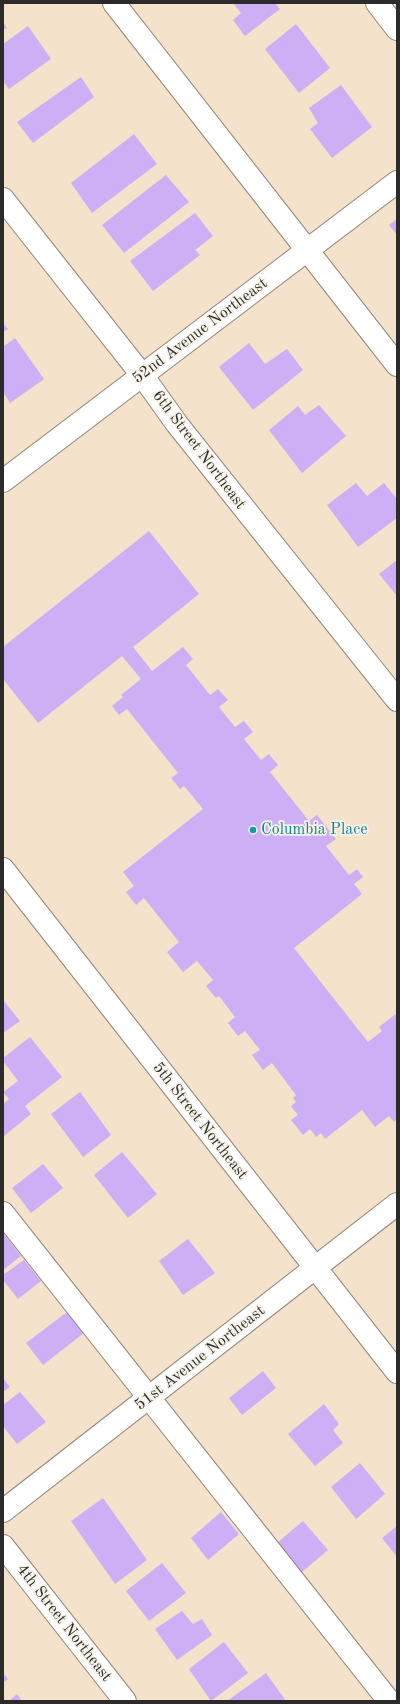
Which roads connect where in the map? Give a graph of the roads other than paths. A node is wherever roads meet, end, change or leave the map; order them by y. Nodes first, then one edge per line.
1 (114, 3) edge
2 (377, 3) edge
3 (397, 29) edge
4 (397, 182) edge
5 (3, 199) edge
6 (307, 250) junction
7 (397, 365) edge
8 (142, 375) junction
9 (3, 481) edge
10 (397, 700) edge
11 (3, 869) edge
12 (397, 1204) edge
13 (3, 1213) edge
14 (315, 1268) junction
15 (397, 1372) edge
16 (149, 1398) junction
17 (3, 1511) edge
18 (3, 1546) edge
19 (125, 1701) edge
20 (389, 1701) edge

1 - 6 street
2 - 3 street
4 - 6 street, 52nd Avenue Northeast
5 - 8 street, 6th Street Northeast
6 - 7 street
6 - 8 street, 52nd Avenue Northeast
8 - 9 street, 52nd Avenue Northeast
8 - 10 street, 6th Street Northeast
11 - 14 street, 5th Street Northeast
12 - 14 street, 51st Avenue Northeast
13 - 16 street
14 - 15 street, 5th Street Northeast
14 - 16 street, 51st Avenue Northeast
16 - 17 street, 51st Avenue Northeast
16 - 20 street
18 - 19 street, 4th Street Northeast

